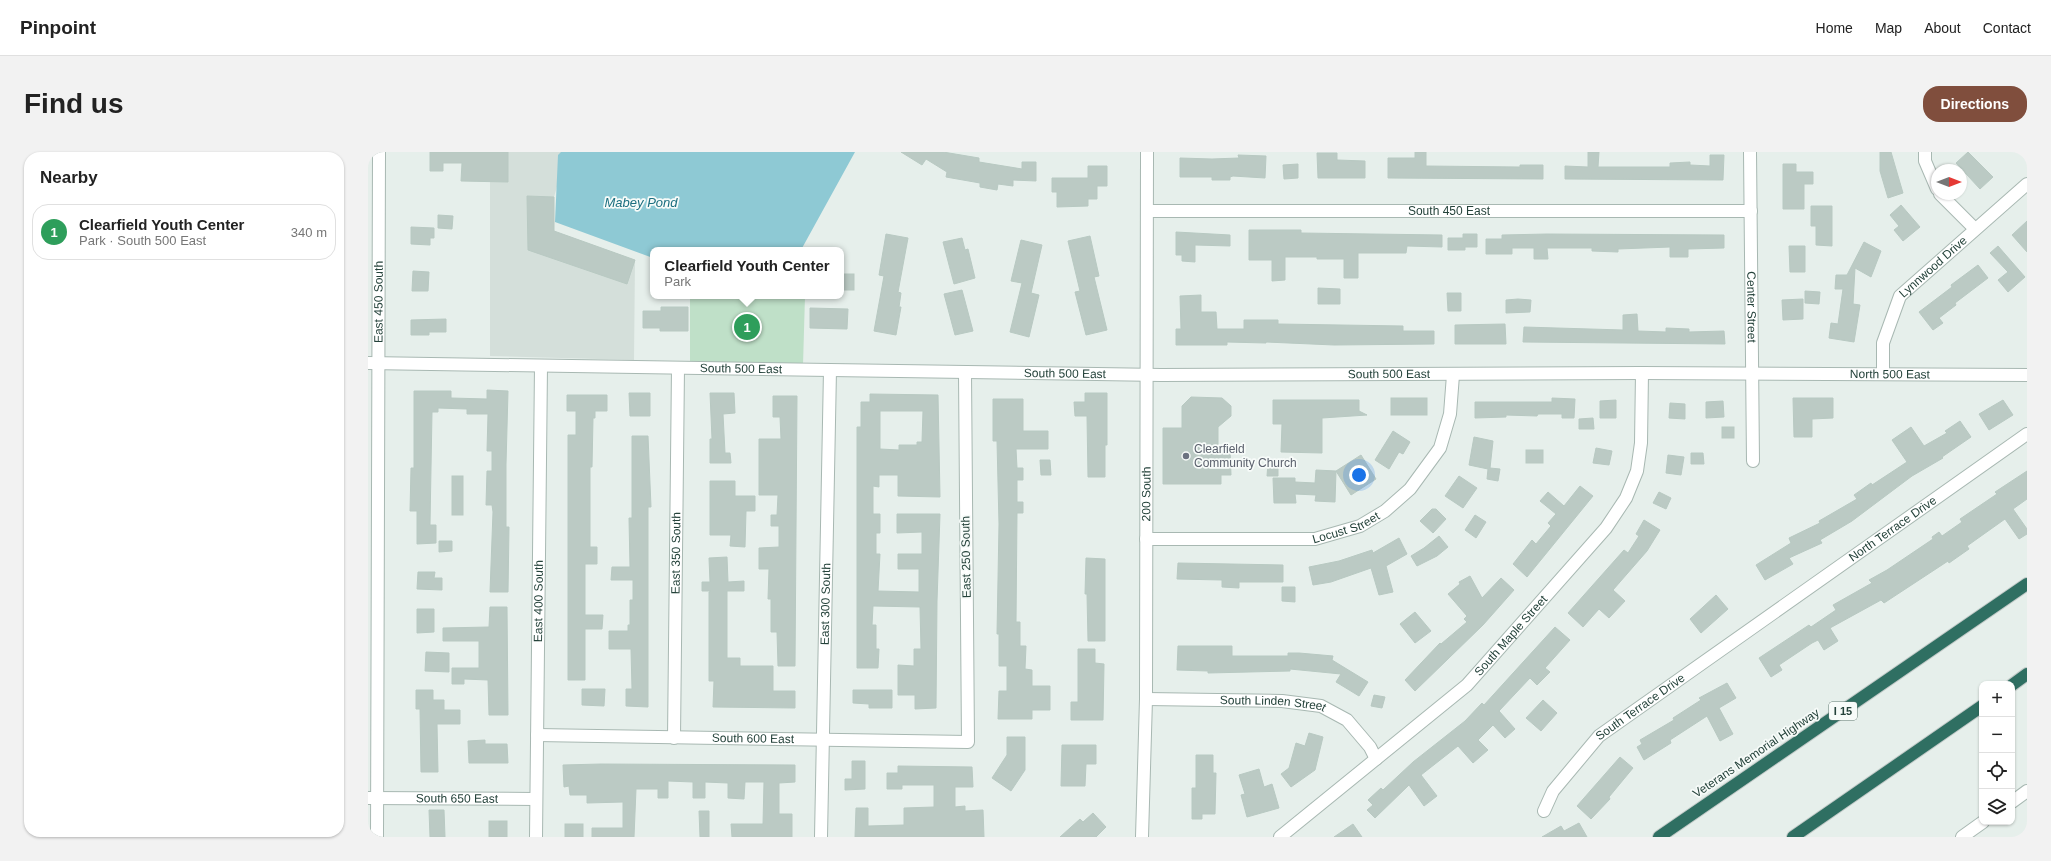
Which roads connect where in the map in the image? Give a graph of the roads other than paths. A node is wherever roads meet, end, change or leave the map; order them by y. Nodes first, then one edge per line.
1 (379, 152) edge
2 (1147, 152) edge
3 (1750, 152) edge
4 (1925, 152) edge
5 (1931, 175) edge
6 (2027, 184) edge
7 (1946, 200) edge
8 (1147, 211) junction
9 (1751, 211) junction
10 (1975, 229) junction
11 (373, 363) edge
12 (541, 366) junction
13 (678, 368) junction
14 (830, 370) junction
15 (965, 372) junction
16 (1642, 373) junction
17 (1752, 374) junction
18 (1883, 374) junction
19 (1146, 375) junction
20 (1452, 375) junction
21 (2027, 375) edge
22 (2027, 434) edge
23 (1752, 461) dead end
24 (1146, 539) junction
25 (2027, 584) edge
26 (1759, 624) joint
27 (2027, 674) edge
28 (2015, 683) edge
29 (1146, 699) junction
30 (1979, 708) edge
31 (537, 736) junction
32 (674, 738) junction
33 (823, 740) junction
34 (968, 742) joint
35 (1376, 759) junction
36 (2027, 791) edge
37 (372, 798) edge
38 (536, 799) junction
39 (2015, 800) edge
40 (1544, 811) dead end
41 (1979, 825) edge
42 (377, 837) edge
43 (536, 837) edge
44 (821, 837) edge
45 (1142, 837) edge
46 (1280, 837) edge
47 (1659, 837) edge
48 (1793, 837) edge
49 (1962, 837) edge

1 - 11 street, East 450 South
2 - 8 street, 200 South
3 - 9 street, Center Street
4 - 5 street
6 - 10 street, Lynnwood Drive
7 - 10 street
8 - 9 street, South 450 East
8 - 19 street, 200 South
9 - 17 street, Center Street
10 - 18 street, Lynnwood Drive
11 - 12 street, South 500 East
11 - 37 street, East 450 South
12 - 13 street, South 500 East
12 - 31 street, East 400 South
13 - 14 street, South 500 East
13 - 32 street, East 350 South
14 - 15 street, South 500 East
14 - 33 street, East 300 South
15 - 19 street, South 500 East
15 - 34 street, East 250 South
16 - 17 street, South 500 East
16 - 20 street, South 500 East
16 - 35 street, South Maple Street
17 - 18 street, North 500 East
17 - 23 street, Center Street
18 - 21 street, North 500 East
19 - 20 street, South 500 East
19 - 24 street, 200 South
20 - 24 street, Locust Street
22 - 26 street, North Terrace Drive
24 - 29 street, 200 South
25 - 47 highway, Veterans Memorial Highway / I 15
26 - 40 street, South Terrace Drive
27 - 28 highway
29 - 35 street, South Linden Street
29 - 45 street, 200 South
30 - 48 highway
31 - 32 street, South 600 East
31 - 38 street, East 400 South
32 - 33 street, South 600 East
33 - 34 street, South 600 East
33 - 44 street, East 300 South
35 - 46 street, South Maple Street
36 - 39 street
37 - 38 street, South 650 East
37 - 42 street, East 450 South
38 - 43 street, East 400 South
41 - 49 street

